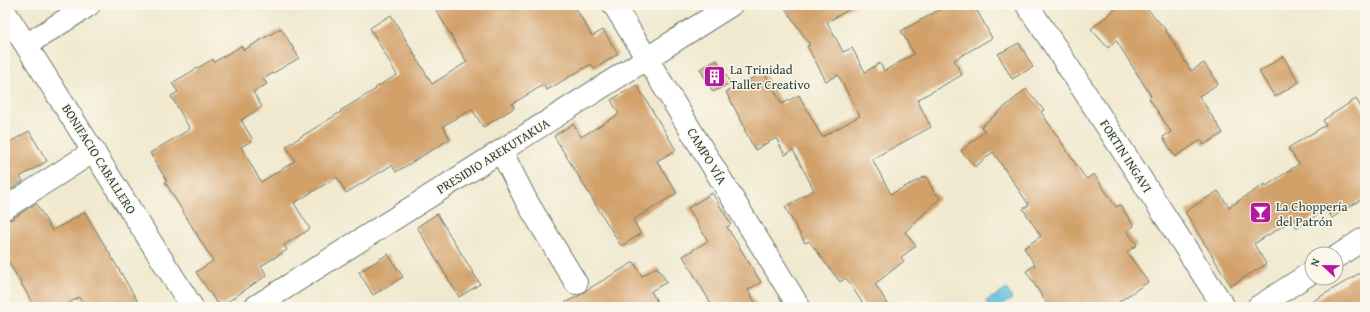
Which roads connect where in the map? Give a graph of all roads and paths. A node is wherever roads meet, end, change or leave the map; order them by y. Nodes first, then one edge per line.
1 (89, 5) edge
2 (614, 5) edge
3 (731, 5) edge
4 (1027, 5) edge
5 (5, 12) edge
6 (26, 45) junction
7 (647, 57) junction
8 (94, 151) junction
9 (501, 151) junction
10 (5, 208) edge
11 (1365, 238) edge
12 (1344, 252) edge
13 (1304, 277) edge
14 (576, 282) dead end
15 (192, 307) edge
16 (255, 307) edge
17 (799, 307) edge
18 (1224, 307) edge
19 (1258, 307) edge

1 - 6 street
2 - 7 street, CAMPO VÍA
3 - 7 street, PRESIDIO AREKUTAKUA
4 - 18 street, FORTIN INGAVI
5 - 6 street, BONIFACIO CABALLERO
6 - 8 street, BONIFACIO CABALLERO
7 - 9 street, PRESIDIO AREKUTAKUA
7 - 17 street, CAMPO VÍA
8 - 10 street
8 - 15 street, BONIFACIO CABALLERO
9 - 14 street
9 - 16 street, PRESIDIO AREKUTAKUA
11 - 12 street
13 - 19 street

